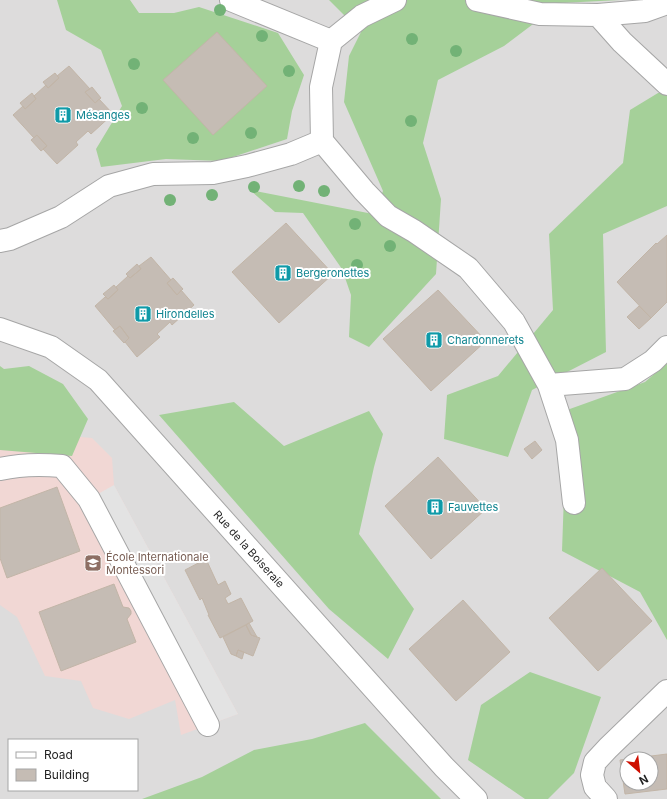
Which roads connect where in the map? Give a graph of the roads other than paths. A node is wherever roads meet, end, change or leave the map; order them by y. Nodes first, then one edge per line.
1 (231, 0) edge
2 (395, 0) edge
3 (478, 0) edge
4 (667, 3) edge
5 (598, 15) junction
6 (331, 41) junction
7 (667, 84) edge
8 (322, 141) junction
9 (0, 241) edge
10 (0, 329) edge
11 (667, 347) edge
12 (549, 385) junction
13 (0, 469) edge
14 (574, 503) dead end
15 (667, 691) edge
16 (208, 725) dead end
17 (476, 799) edge
18 (606, 799) edge

1 - 6 street
2 - 6 street
3 - 5 street
4 - 5 street
5 - 7 street
6 - 8 street
8 - 9 street
8 - 12 street
10 - 17 street, Rue de la Boiseraie
11 - 12 street
12 - 14 street
13 - 16 street
15 - 18 street

